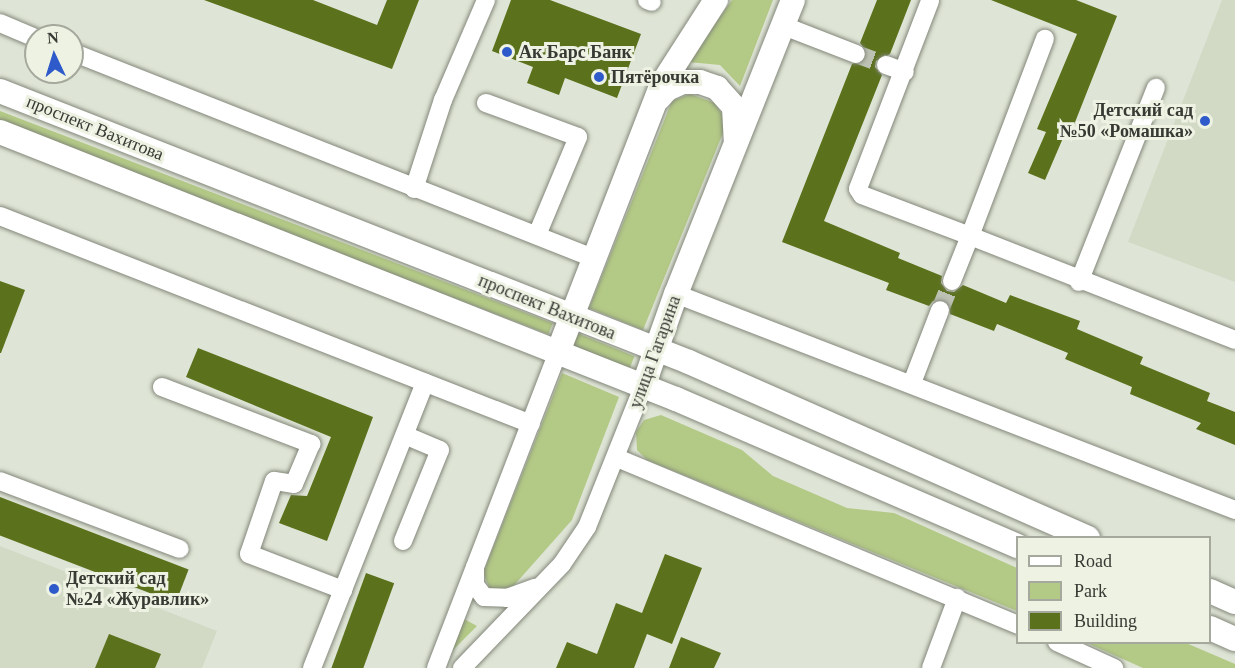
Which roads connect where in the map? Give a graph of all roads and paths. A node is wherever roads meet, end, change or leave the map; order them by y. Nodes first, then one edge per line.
1 (486, 0) edge
2 (716, 0) edge
3 (793, 0) edge
4 (930, 1) edge
5 (0, 23) edge
6 (784, 26) junction
7 (24, 33) edge
8 (1045, 39) dead end
9 (856, 54) tunnel mouth
10 (84, 57) edge
11 (886, 65) tunnel mouth
12 (905, 72) junction
13 (1156, 88) dead end
14 (0, 91) edge
15 (486, 103) dead end
16 (650, 113) junction
17 (0, 132) edge
18 (736, 146) junction
19 (414, 189) junction
20 (0, 216) edge
21 (537, 235) junction
22 (970, 236) junction
23 (593, 258) junction
24 (952, 280) tunnel mouth
25 (1079, 282) junction
26 (676, 294) junction
27 (940, 310) tunnel mouth
28 (572, 316) junction
29 (1235, 340) edge
30 (656, 350) junction
31 (558, 352) junction
32 (912, 382) junction
33 (425, 383) junction
34 (162, 387) dead end
35 (643, 387) junction
36 (531, 424) junction
37 (407, 436) junction
38 (617, 458) junction
39 (0, 481) edge
40 (1235, 510) edge
41 (1086, 536) edge
42 (403, 541) dead end
43 (1016, 546) edge
44 (180, 549) dead end
45 (475, 562) junction
46 (543, 584) junction
47 (343, 591) junction
48 (1211, 592) edge
49 (957, 598) junction
50 (1235, 602) edge
51 (1016, 625) edge
52 (1211, 629) edge
53 (1235, 639) edge
54 (1061, 644) edge
55 (312, 668) edge
56 (436, 668) edge
57 (462, 668) edge
58 (931, 668) edge
59 (1114, 668) edge

1 - 19 street
2 - 16 main road
3 - 6 main road, улица Гагарина
4 - 12 street
5 - 7 street
6 - 9 street
6 - 18 main road, улица Гагарина
8 - 22 street
10 - 19 street
11 - 12 street
12 - 22 street
13 - 25 street
14 - 28 main road, проспект Вахитова
15 - 21 street
16 - 18 main road
16 - 23 main road
17 - 31 main road, проспект Вахитова
18 - 26 main road, улица Гагарина
19 - 21 street
20 - 33 street
21 - 23 street
22 - 24 street
22 - 25 street
23 - 28 main road
25 - 29 street
26 - 30 main road, улица Гагарина
26 - 32 street
27 - 32 street
28 - 30 main road, проспект Вахитова
28 - 31 main road
30 - 35 main road, улица Гагарина
30 - 41 main road, проспект Вахитова
31 - 35 main road, проспект Вахитова
31 - 36 street
32 - 40 street
33 - 36 street
33 - 37 street
34 - 47 street
35 - 38 street, улица Гагарина
35 - 43 main road, проспект Вахитова
36 - 45 street
37 - 42 street
37 - 47 street
38 - 46 street, улица Гагарина
38 - 49 street
39 - 44 street
45 - 46 street
45 - 56 street
46 - 57 street, улица Гагарина
47 - 55 street
48 - 50 main road
49 - 51 street
49 - 58 street
52 - 53 main road
54 - 59 street

